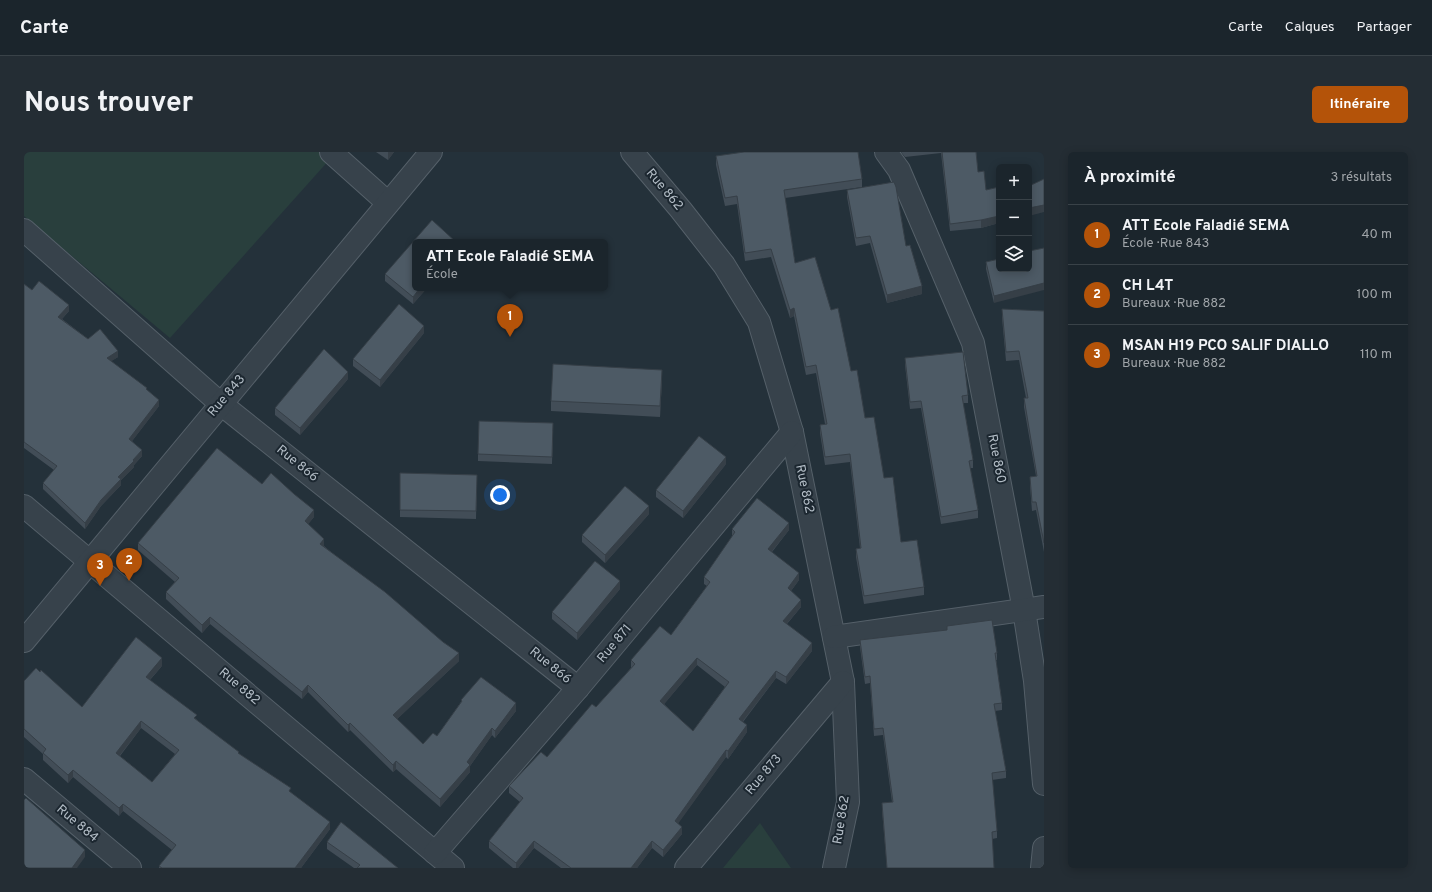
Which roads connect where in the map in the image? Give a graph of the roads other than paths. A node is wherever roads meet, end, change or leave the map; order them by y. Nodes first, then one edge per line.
1 (331, 152) edge
2 (431, 152) edge
3 (632, 152) edge
4 (886, 152) edge
5 (388, 203) junction
6 (24, 230) edge
7 (221, 404) junction
8 (792, 432) junction
9 (24, 506) edge
10 (90, 562) junction
11 (1034, 608) edge
12 (834, 637) junction
13 (24, 641) edge
14 (843, 682) junction
15 (578, 688) junction
16 (24, 779) edge
17 (1044, 784) edge
18 (1044, 848) edge
19 (435, 853) junction
20 (130, 868) edge
21 (453, 868) edge
22 (686, 868) edge
23 (834, 868) edge
24 (1042, 868) edge

1 - 5 street
2 - 5 street, Rue 843
3 - 8 street, Rue 862
4 - 11 street, Rue 860
5 - 7 street, Rue 843
6 - 7 street, Rue 866
7 - 10 street, Rue 843
7 - 15 street, Rue 866
8 - 12 street, Rue 862
8 - 15 street, Rue 871
9 - 10 street, Rue 882
10 - 13 street, Rue 843
10 - 19 street, Rue 882
11 - 12 street
11 - 17 street, Rue 860
12 - 14 street, Rue 862
14 - 22 street, Rue 873
14 - 23 street, Rue 862
15 - 19 street, Rue 871
16 - 20 street, Rue 884
18 - 24 street
19 - 21 street, Rue 882

